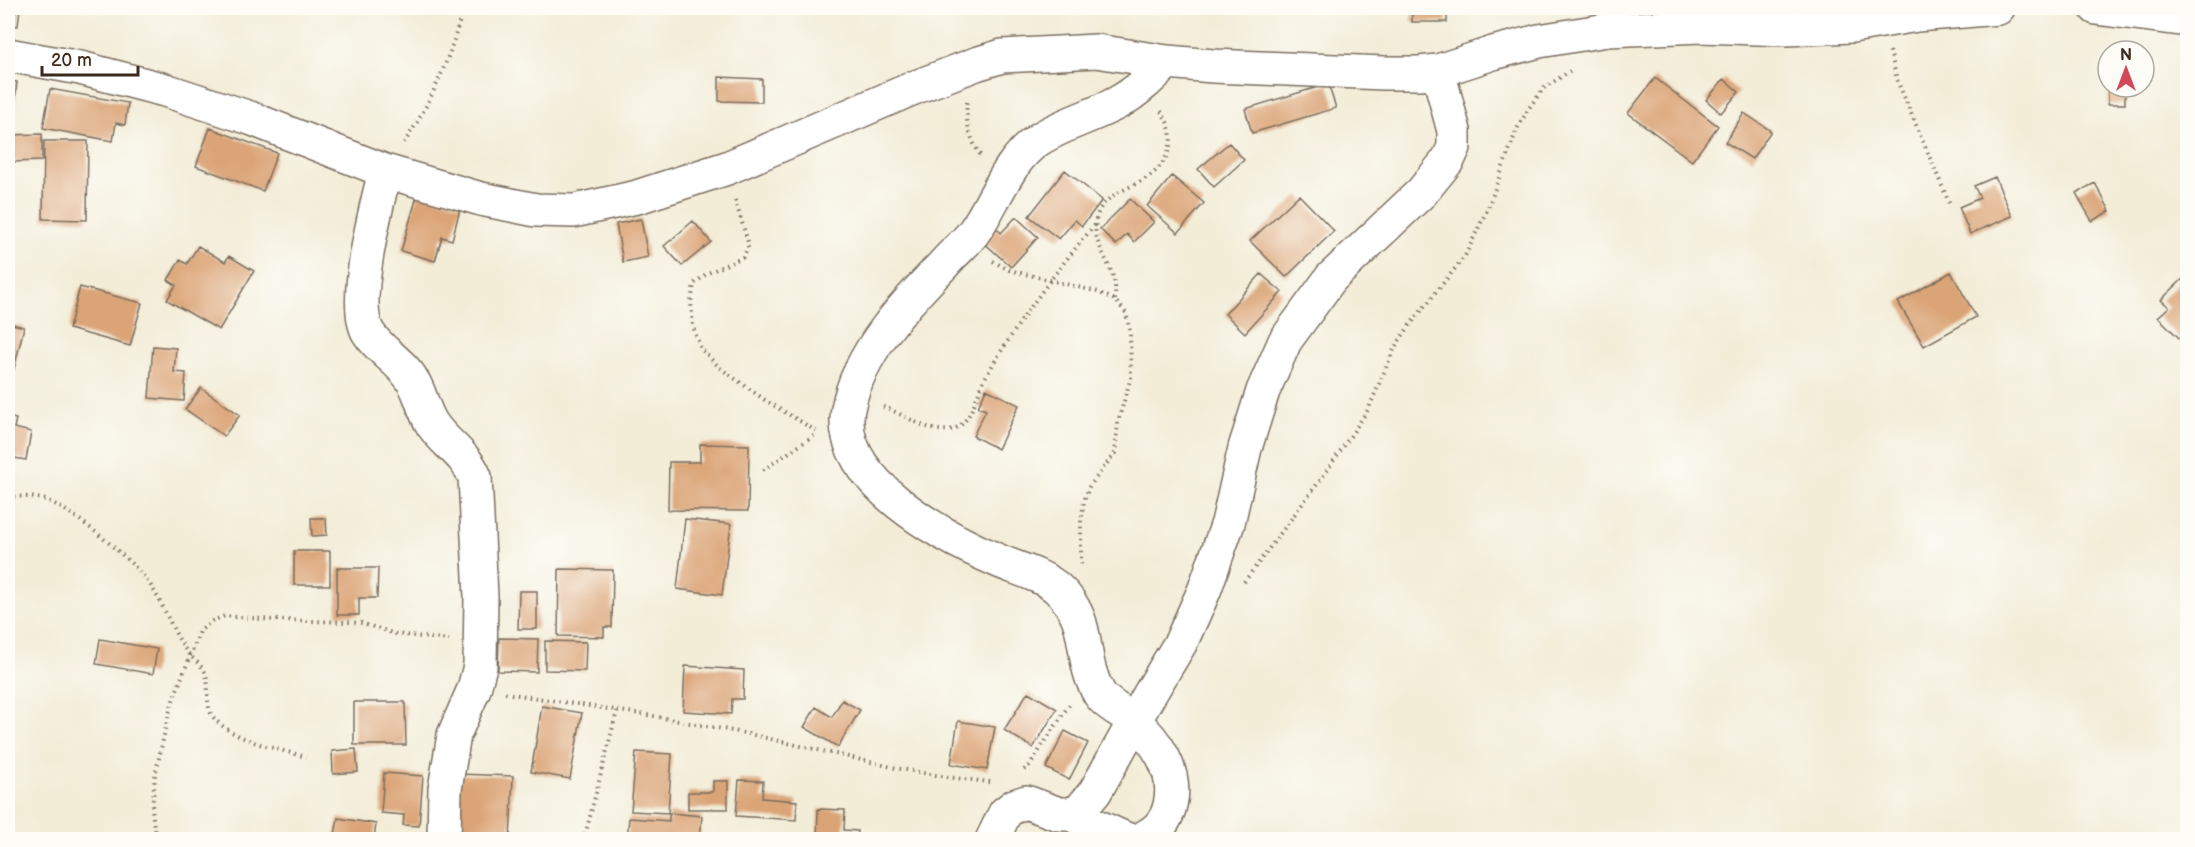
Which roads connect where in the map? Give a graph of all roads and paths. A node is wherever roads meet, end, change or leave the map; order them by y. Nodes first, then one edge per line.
1 (463, 8) edge
2 (1998, 8) edge
3 (2096, 8) edge
4 (1887, 20) junction
5 (2187, 20) edge
6 (8, 55) edge
7 (1167, 62) junction
8 (976, 64) junction
9 (1581, 67) dead end
10 (1438, 70) junction
11 (1140, 88) junction
12 (727, 168) junction
13 (385, 171) junction
14 (1005, 178) junction
15 (1950, 205) dead end
16 (1095, 225) junction
17 (971, 236) junction
18 (1049, 281) junction
19 (1115, 300) junction
20 (848, 406) junction
21 (763, 470) dead end
22 (8, 496) edge
23 (1081, 571) dead end
24 (1238, 590) dead end
25 (481, 632) junction
26 (189, 655) junction
27 (1089, 674) junction
28 (474, 689) junction
29 (617, 711) junction
30 (1134, 721) junction
31 (306, 757) dead end
32 (1021, 772) dead end
33 (999, 782) dead end
34 (1070, 814) junction
35 (162, 840) edge
36 (444, 840) edge
37 (584, 840) edge
38 (992, 840) edge
39 (1128, 840) edge
40 (1139, 840) edge

1 - 13 path
2 - 4 street
3 - 5 street
4 - 10 street
4 - 15 path
6 - 13 street
7 - 8 street
7 - 10 street
7 - 11 street
8 - 12 street
8 - 14 path
9 - 24 path
10 - 30 street
11 - 14 street
11 - 16 path
12 - 13 street
12 - 21 path
13 - 25 street
14 - 17 street
16 - 18 path
16 - 19 path
17 - 18 path
17 - 20 street
18 - 19 path
18 - 20 path
19 - 23 path
20 - 27 street
22 - 26 path
25 - 26 path
25 - 28 street
26 - 31 path
26 - 35 path
27 - 30 street
27 - 32 path
28 - 29 path
28 - 36 street
29 - 33 path
29 - 37 path
30 - 34 street
30 - 40 street
34 - 38 street
34 - 39 street

